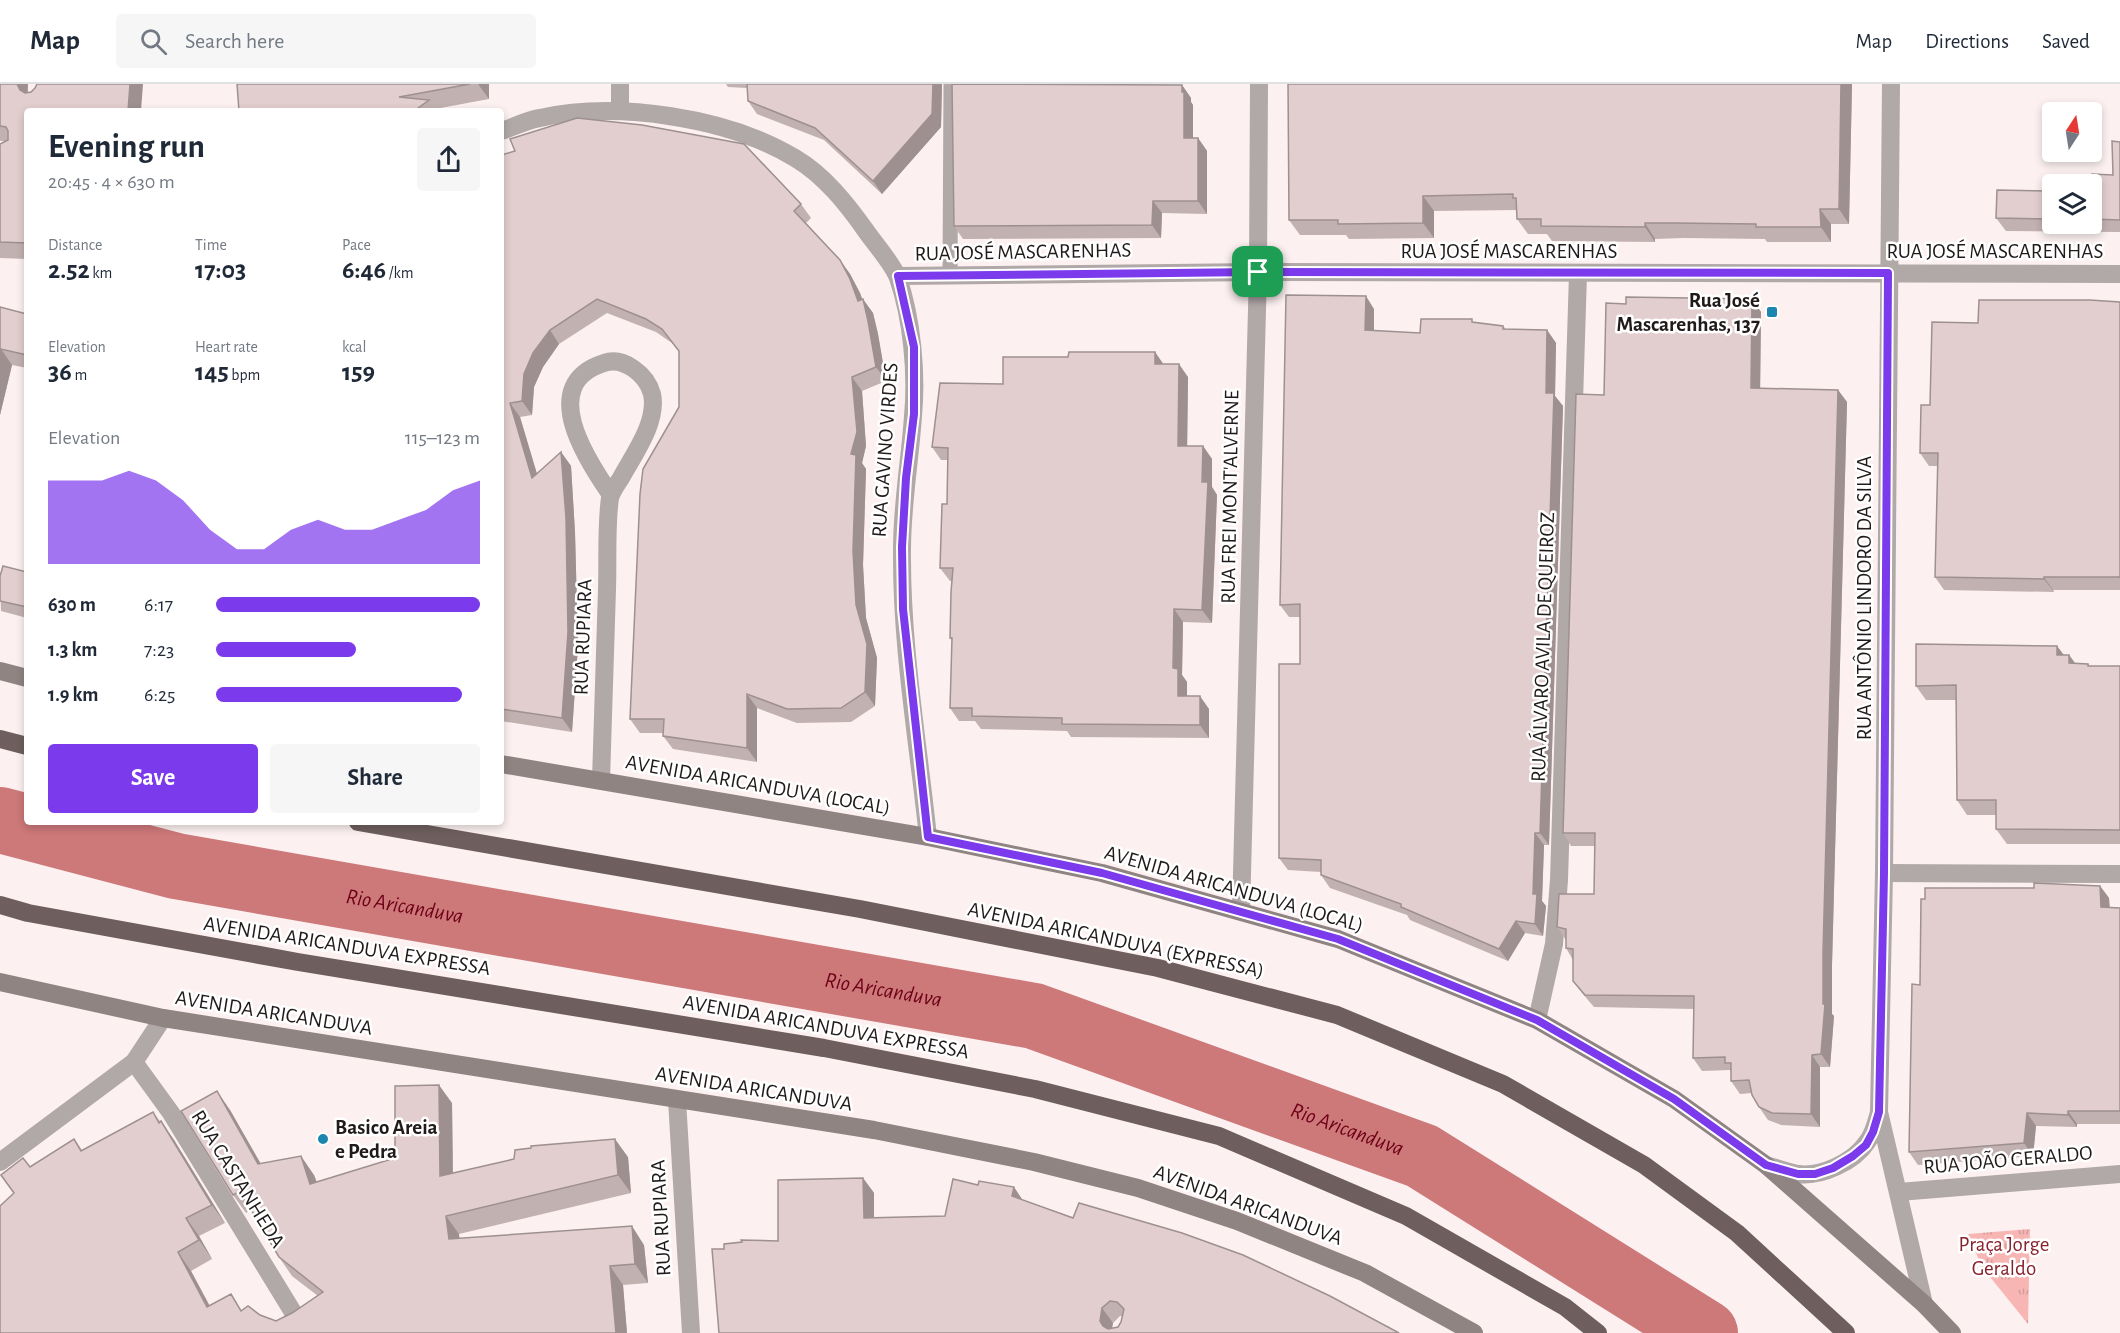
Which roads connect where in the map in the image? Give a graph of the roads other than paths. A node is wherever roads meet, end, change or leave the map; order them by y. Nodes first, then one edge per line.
1 (620, 84) edge
2 (951, 84) edge
3 (1259, 84) edge
4 (1891, 84) edge
5 (620, 111) junction
6 (504, 130) edge
7 (1258, 272) junction
8 (1888, 273) junction
9 (2120, 273) edge
10 (1578, 274) junction
11 (898, 276) junction
12 (950, 276) junction
13 (610, 495) junction
14 (0, 671) edge
15 (24, 677) edge
16 (0, 739) edge
17 (24, 745) edge
18 (504, 764) edge
19 (601, 780) junction
20 (375, 825) edge
21 (928, 837) junction
22 (1884, 873) junction
23 (2120, 874) edge
24 (0, 905) edge
25 (1241, 911) junction
26 (0, 982) edge
27 (163, 1018) junction
28 (1537, 1020) junction
29 (134, 1062) junction
30 (676, 1100) junction
31 (1879, 1112) junction
32 (0, 1162) edge
33 (1766, 1165) junction
34 (2120, 1174) edge
35 (1899, 1192) junction
36 (1924, 1304) junction
37 (299, 1322) edge
38 (691, 1333) edge
39 (1474, 1333) edge
40 (1598, 1333) edge
41 (1846, 1333) edge
42 (1952, 1333) edge

1 - 5 street
2 - 12 lane
3 - 7 street, RUA FREI MONT'ALVERNE
4 - 8 street, RUA ANTÔNIO LINDORO DA SILVA
5 - 6 street, RUA GAVINO VIRDES
5 - 11 street, RUA GAVINO VIRDES
7 - 10 street, RUA JOSÉ MASCARENHAS
7 - 12 street, RUA JOSÉ MASCARENHAS
7 - 25 street, RUA FREI MONT'ALVERNE
8 - 9 street, RUA JOSÉ MASCARENHAS
8 - 10 street, RUA JOSÉ MASCARENHAS
8 - 22 street, RUA ANTÔNIO LINDORO DA SILVA
10 - 28 street, RUA ÁLVARO AVILA DE QUEIROZ
11 - 12 street, RUA JOSÉ MASCARENHAS
11 - 21 street, RUA GAVINO VIRDES
13 - 13 street
13 - 19 street, RUA RUPIARA
14 - 15 main road
16 - 17 highway
18 - 19 main road, AVENIDA ARICANDUVA (LOCAL)
19 - 21 main road, AVENIDA ARICANDUVA (LOCAL)
20 - 41 highway, AVENIDA ARICANDUVA (EXPRESSA)
21 - 25 main road, AVENIDA ARICANDUVA (LOCAL)
22 - 23 street
22 - 31 street, RUA ANTÔNIO LINDORO DA SILVA
24 - 40 highway, AVENIDA ARICANDUVA EXPRESSA
25 - 28 main road, AVENIDA ARICANDUVA (LOCAL)
26 - 27 main road, AVENIDA ARICANDUVA
27 - 29 street
27 - 30 main road, AVENIDA ARICANDUVA
28 - 33 main road, AVENIDA ARICANDUVA (LOCAL)
29 - 32 street
29 - 37 street, RUA CASTANHEDA
30 - 38 street, RUA RUPIARA
30 - 39 main road, AVENIDA ARICANDUVA
31 - 33 street, RUA ANTÔNIO LINDORO DA SILVA
31 - 35 street, RUA ANTÔNIO LINDORO DA SILVA
33 - 36 main road, AVENIDA ARICANDUVA (LOCAL)
34 - 35 street, RUA JOÃO GERALDO
35 - 36 street, RUA ANTÔNIO LINDORO DA SILVA
36 - 42 main road, AVENIDA ARICANDUVA (LOCAL)

